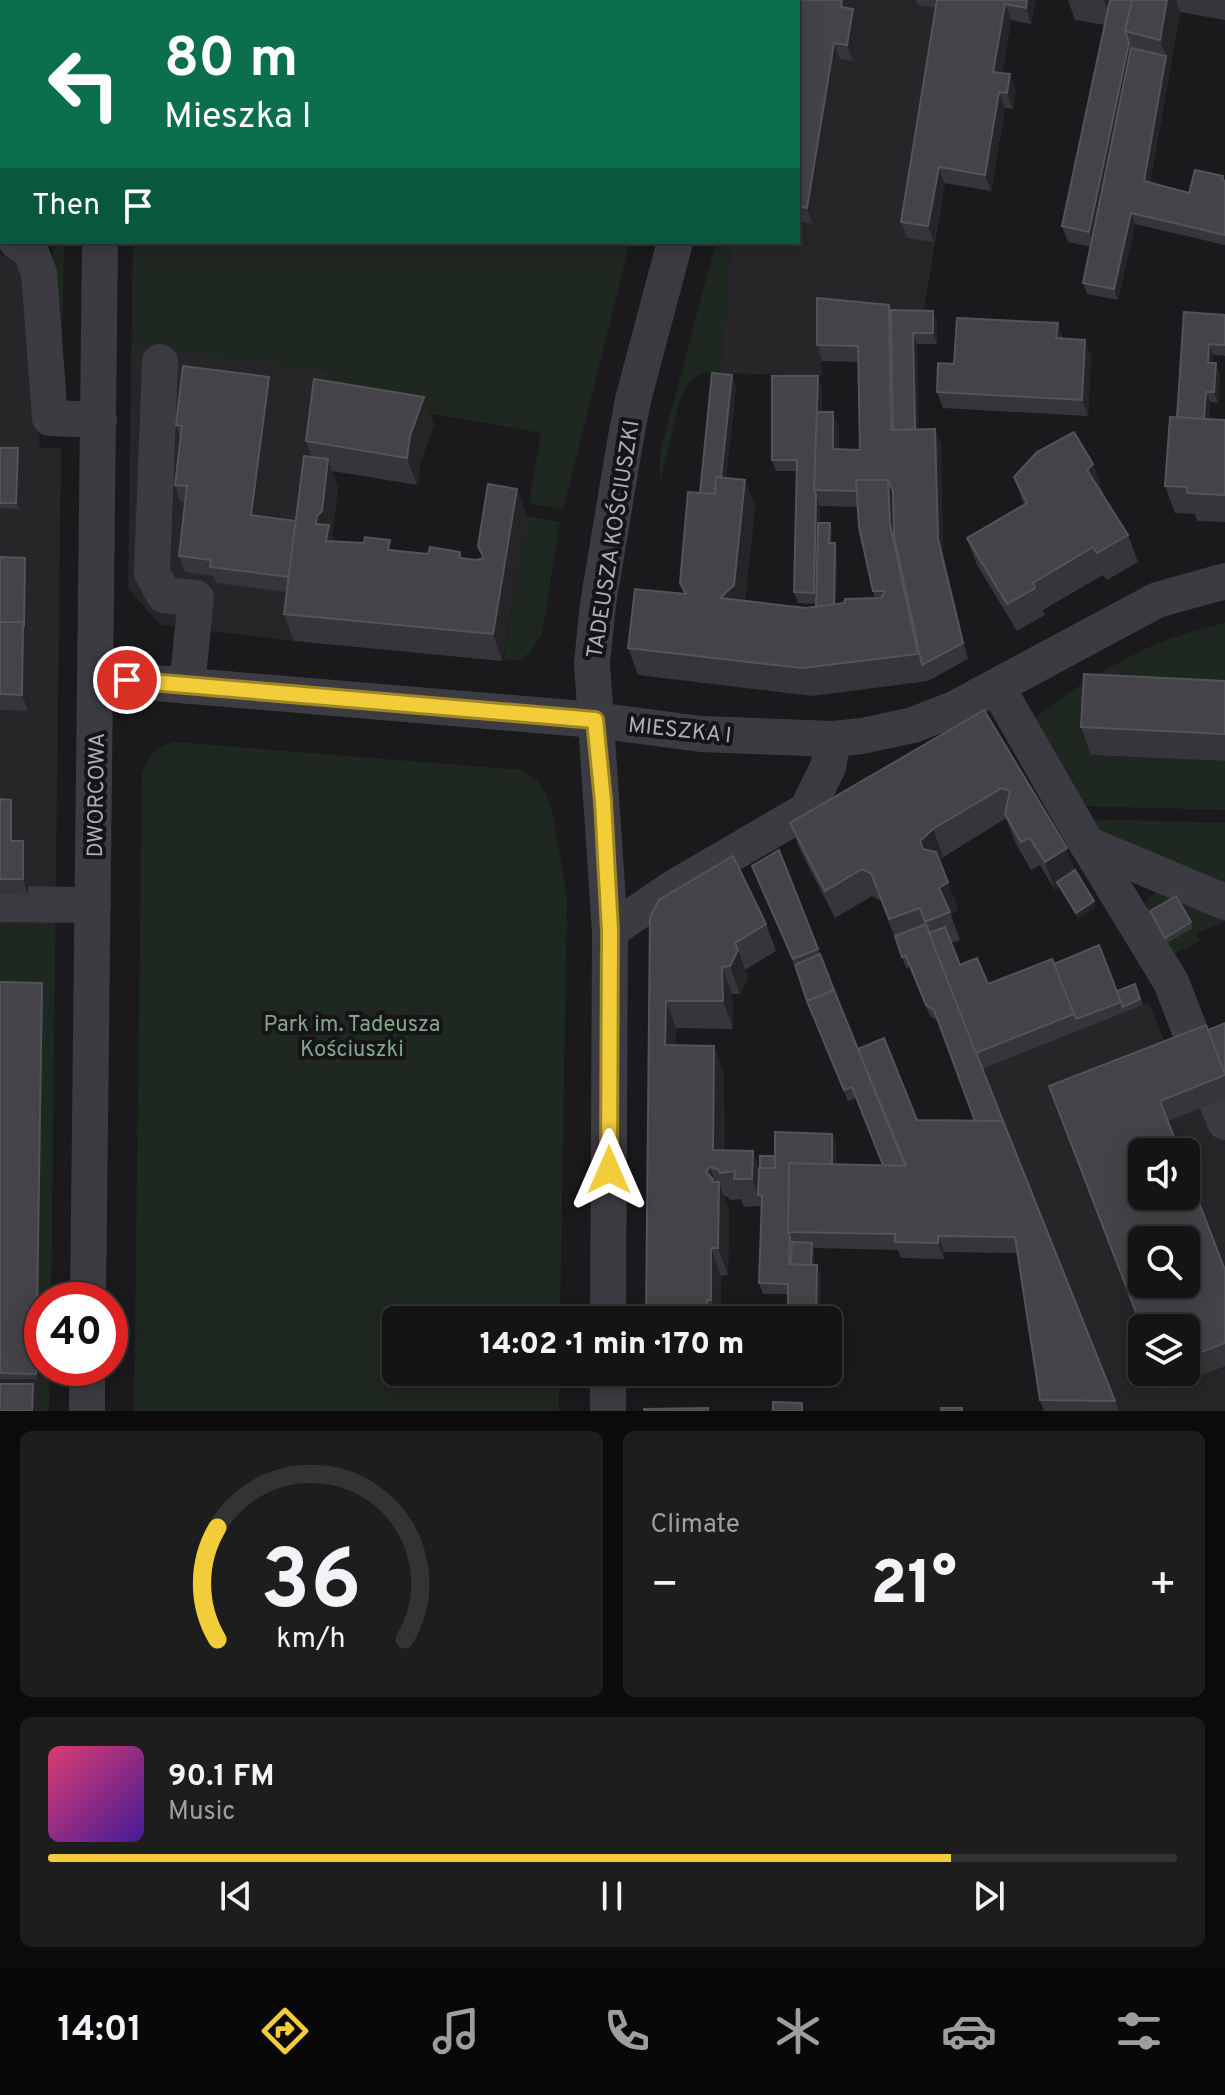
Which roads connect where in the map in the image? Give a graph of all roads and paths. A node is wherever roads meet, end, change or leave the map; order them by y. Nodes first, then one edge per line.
1 (20, 244) edge
2 (100, 244) edge
3 (674, 244) edge
4 (160, 362) dead end
5 (99, 420) junction
6 (1225, 581) edge
7 (96, 678) junction
8 (187, 686) junction
9 (997, 687) junction
10 (595, 720) junction
11 (833, 739) junction
12 (1087, 844) junction
13 (1225, 902) edge
14 (0, 904) edge
15 (93, 905) junction
16 (610, 931) junction
17 (1198, 1052) edge
18 (88, 1282) edge
19 (608, 1306) edge
20 (87, 1386) edge
21 (608, 1386) edge
22 (87, 1411) edge
23 (608, 1411) edge

1 - 5 street
2 - 5 street, DWORCOWA
3 - 10 street, TADEUSZA KOŚCIUSZKI
4 - 8 street
5 - 7 street, DWORCOWA
6 - 9 street, MIESZKA I
7 - 8 street, MIESZKA I
7 - 15 street, DWORCOWA
8 - 10 street, MIESZKA I
9 - 11 street, MIESZKA I
9 - 12 street
10 - 11 street, MIESZKA I
10 - 16 street, TADEUSZA KOŚCIUSZKI
11 - 16 street
12 - 13 street
12 - 17 street
14 - 15 street
15 - 18 street, DWORCOWA
16 - 19 street, TADEUSZA KOŚCIUSZKI
20 - 22 street
21 - 23 street

